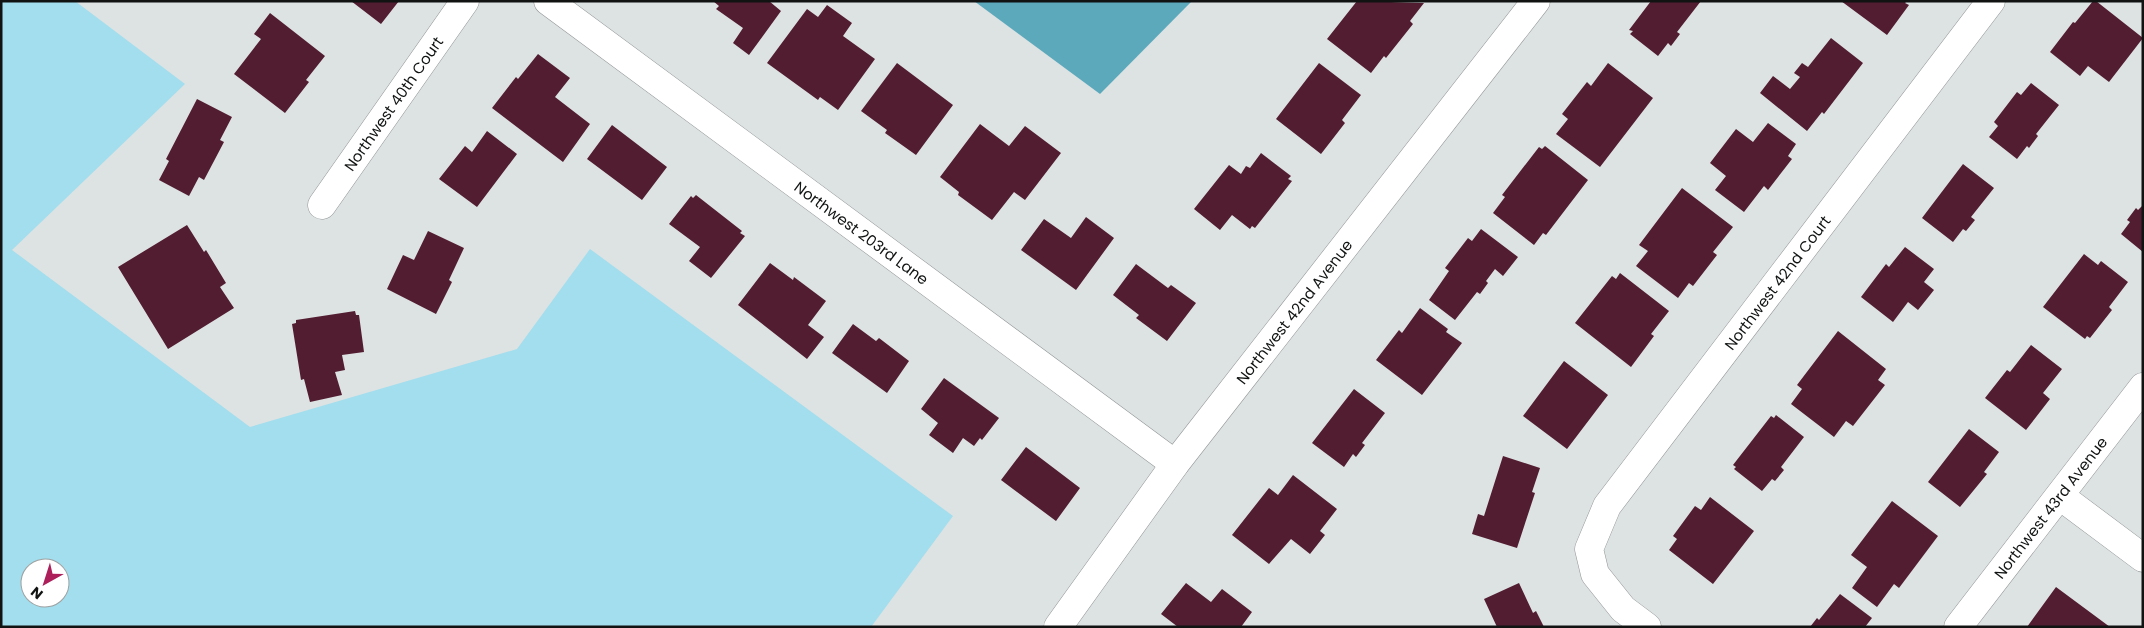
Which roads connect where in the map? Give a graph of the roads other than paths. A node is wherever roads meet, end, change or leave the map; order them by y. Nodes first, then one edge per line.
1 (465, 1) edge
2 (548, 1) edge
3 (1536, 1) edge
4 (1991, 1) edge
5 (322, 205) dead end
6 (2143, 387) edge
7 (1175, 464) junction
8 (2060, 496) junction
9 (2143, 558) edge
10 (1058, 627) edge
11 (1646, 627) edge
12 (1958, 627) edge

1 - 5 street, Northwest 40th Court
2 - 7 street, Northwest 203rd Lane
3 - 7 street, Northwest 42nd Avenue
4 - 11 street, Northwest 42nd Court
6 - 8 street, Northwest 43rd Avenue
7 - 10 street, Northwest 42nd Avenue
8 - 9 street
8 - 12 street, Northwest 43rd Avenue

